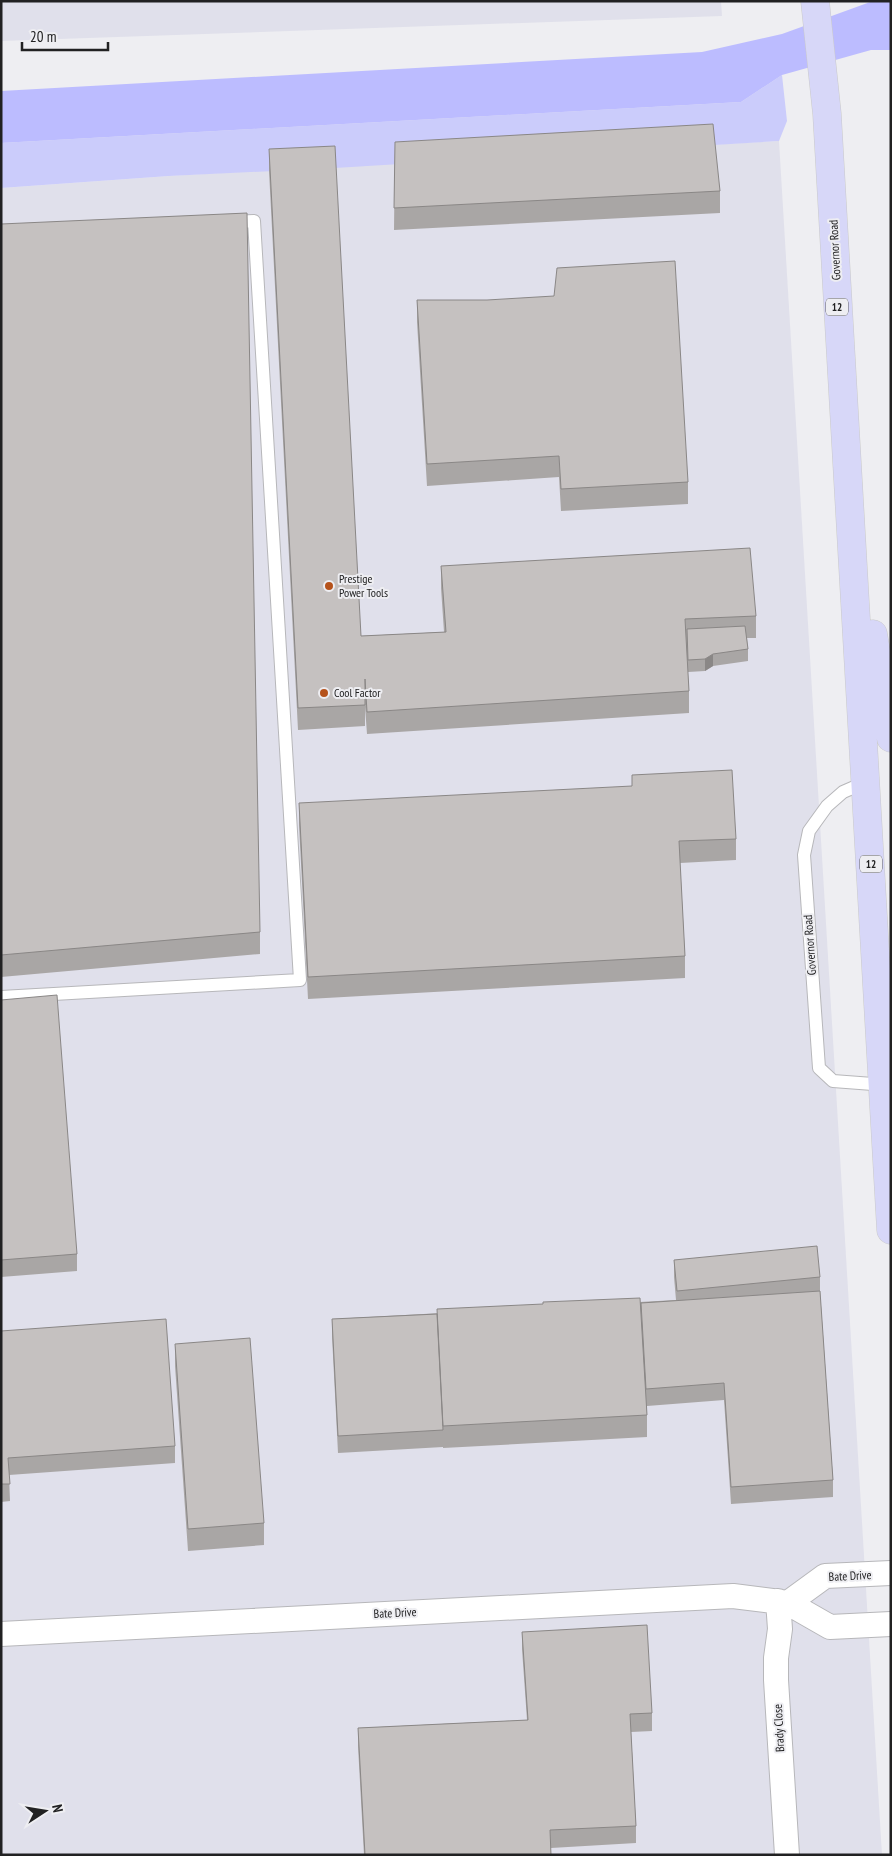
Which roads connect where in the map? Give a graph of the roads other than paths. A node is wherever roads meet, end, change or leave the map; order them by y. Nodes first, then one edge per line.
1 (815, 1) edge
2 (216, 223) edge
3 (850, 499) junction
4 (891, 738) edge
5 (866, 782) junction
6 (1, 997) edge
7 (887, 1085) edge
8 (891, 1230) edge
9 (891, 1573) edge
10 (783, 1602) junction
11 (891, 1624) edge
12 (1, 1634) edge
13 (787, 1855) edge

1 - 3 main road, Governor Road / 12
2 - 6 lane
3 - 4 main road, Governor Road / 12
3 - 5 main road, Governor Road / 12
5 - 7 main road, Governor Road / 12
5 - 7 lane, Governor Road
7 - 8 main road, Governor Road / 12
9 - 10 street, Bate Drive
10 - 11 street, Bate Drive
10 - 12 street, Bate Drive
10 - 13 street, Brady Close

